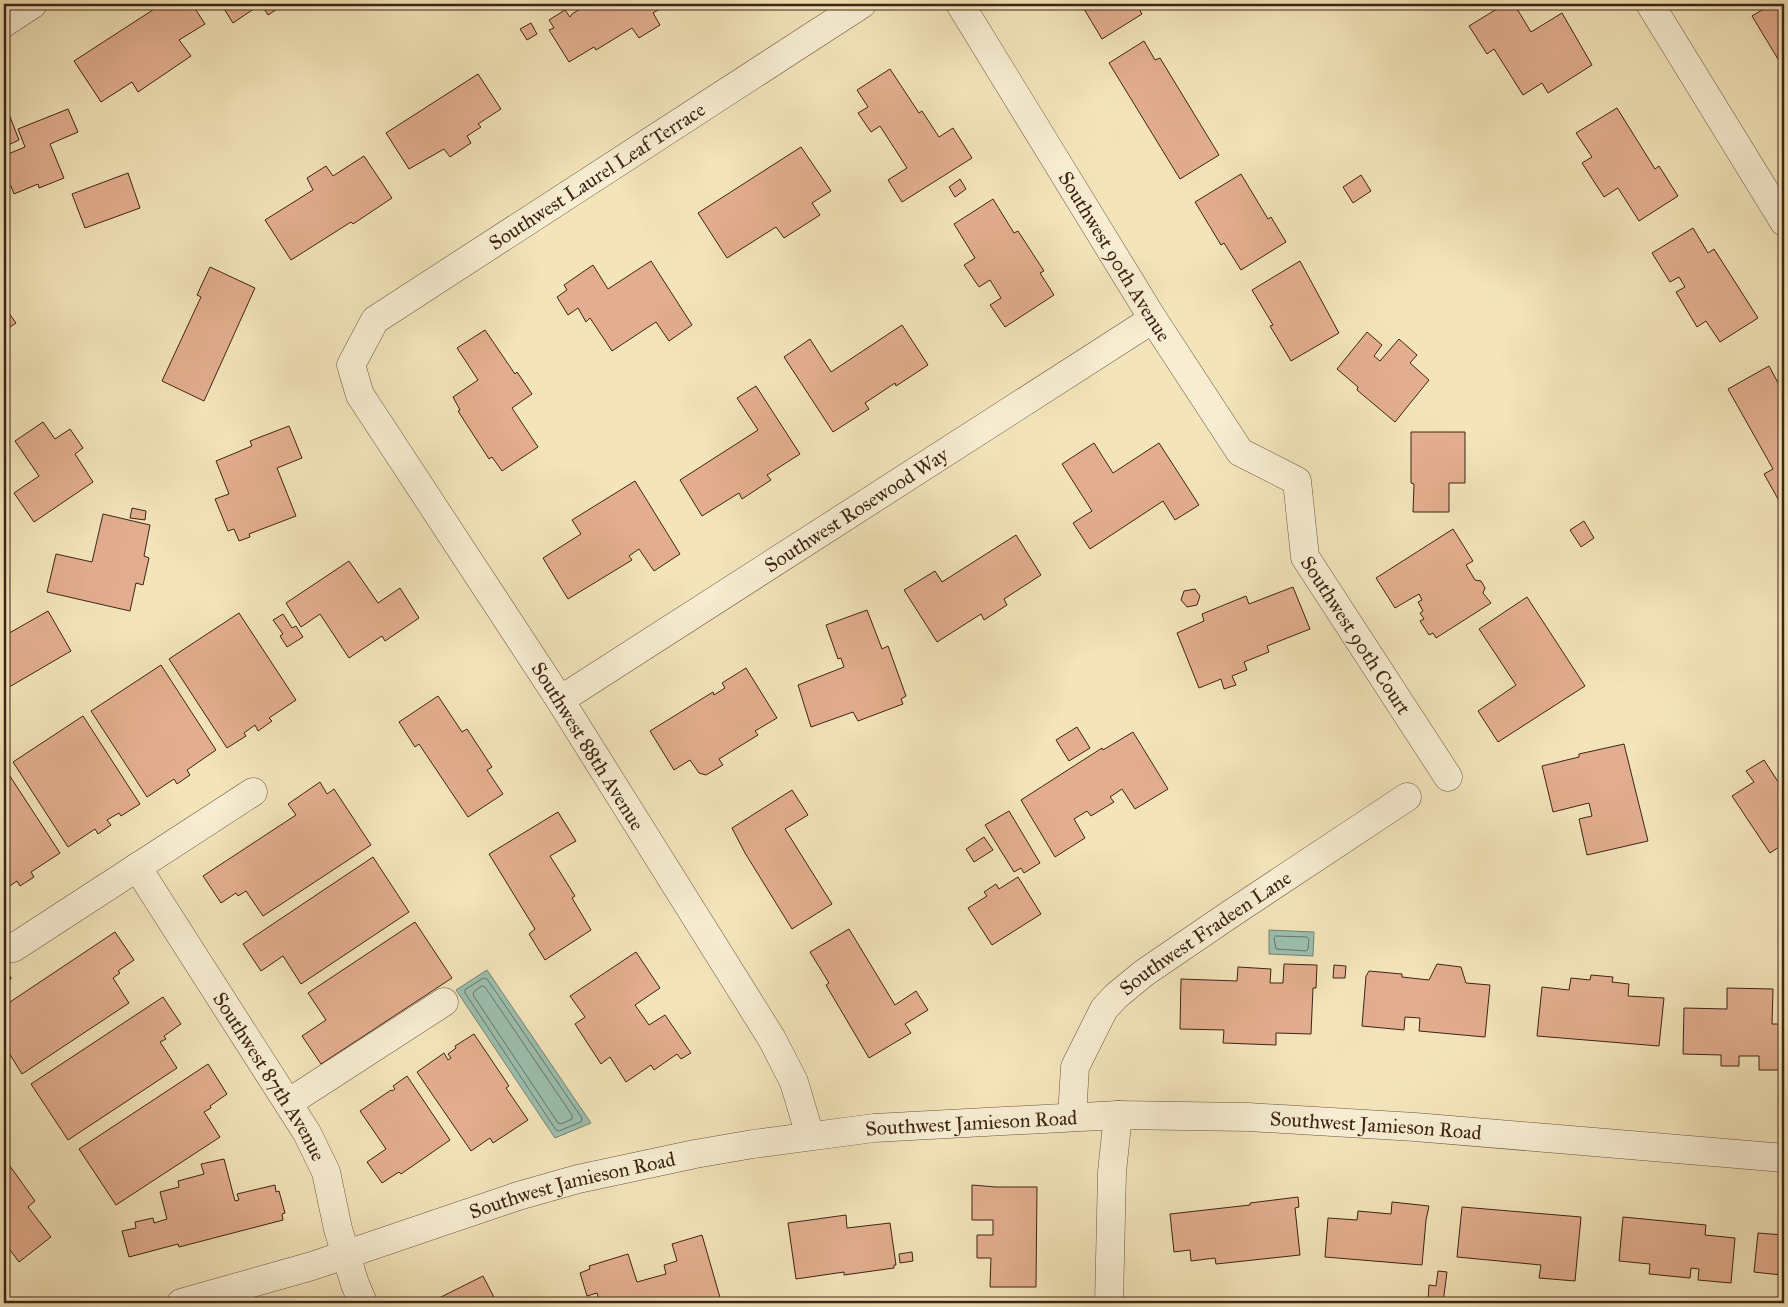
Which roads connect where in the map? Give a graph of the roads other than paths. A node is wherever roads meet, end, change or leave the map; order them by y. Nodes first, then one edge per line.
1 (33, 4) edge
2 (862, 4) edge
3 (960, 4) edge
4 (1650, 4) edge
5 (4, 23) edge
6 (1784, 222) edge
7 (1152, 319) junction
8 (351, 364) joint
9 (1298, 481) joint
10 (560, 700) junction
11 (1448, 777) dead end
12 (253, 792) dead end
13 (1407, 797) dead end
14 (137, 867) junction
15 (13, 948) dead end
16 (444, 1002) dead end
17 (288, 1103) junction
18 (1118, 1115) junction
19 (1072, 1116) junction
20 (810, 1136) junction
21 (1784, 1158) edge
22 (346, 1256) junction
23 (181, 1303) edge
24 (363, 1303) edge
25 (1109, 1303) edge

1 - 5 street
2 - 8 street, Southwest Laurel Leaf Terrace
3 - 7 street, Southwest 90th Avenue
4 - 6 street
7 - 9 street, Southwest 90th Avenue
7 - 10 street, Southwest Rosewood Way
8 - 10 street, Southwest 88th Avenue
9 - 11 street, Southwest 90th Court
10 - 20 street, Southwest 88th Avenue
12 - 14 street
13 - 19 street, Southwest Fradeen Lane
14 - 15 street
14 - 17 street, Southwest 87th Avenue
16 - 17 street
17 - 22 street, Southwest 87th Avenue
18 - 19 street, Southwest Jamieson Road
18 - 21 street, Southwest Jamieson Road
18 - 25 street
19 - 20 street, Southwest Jamieson Road
20 - 22 street, Southwest Jamieson Road
22 - 23 street, Southwest Jamieson Road
22 - 24 street, Southwest 87th Avenue

